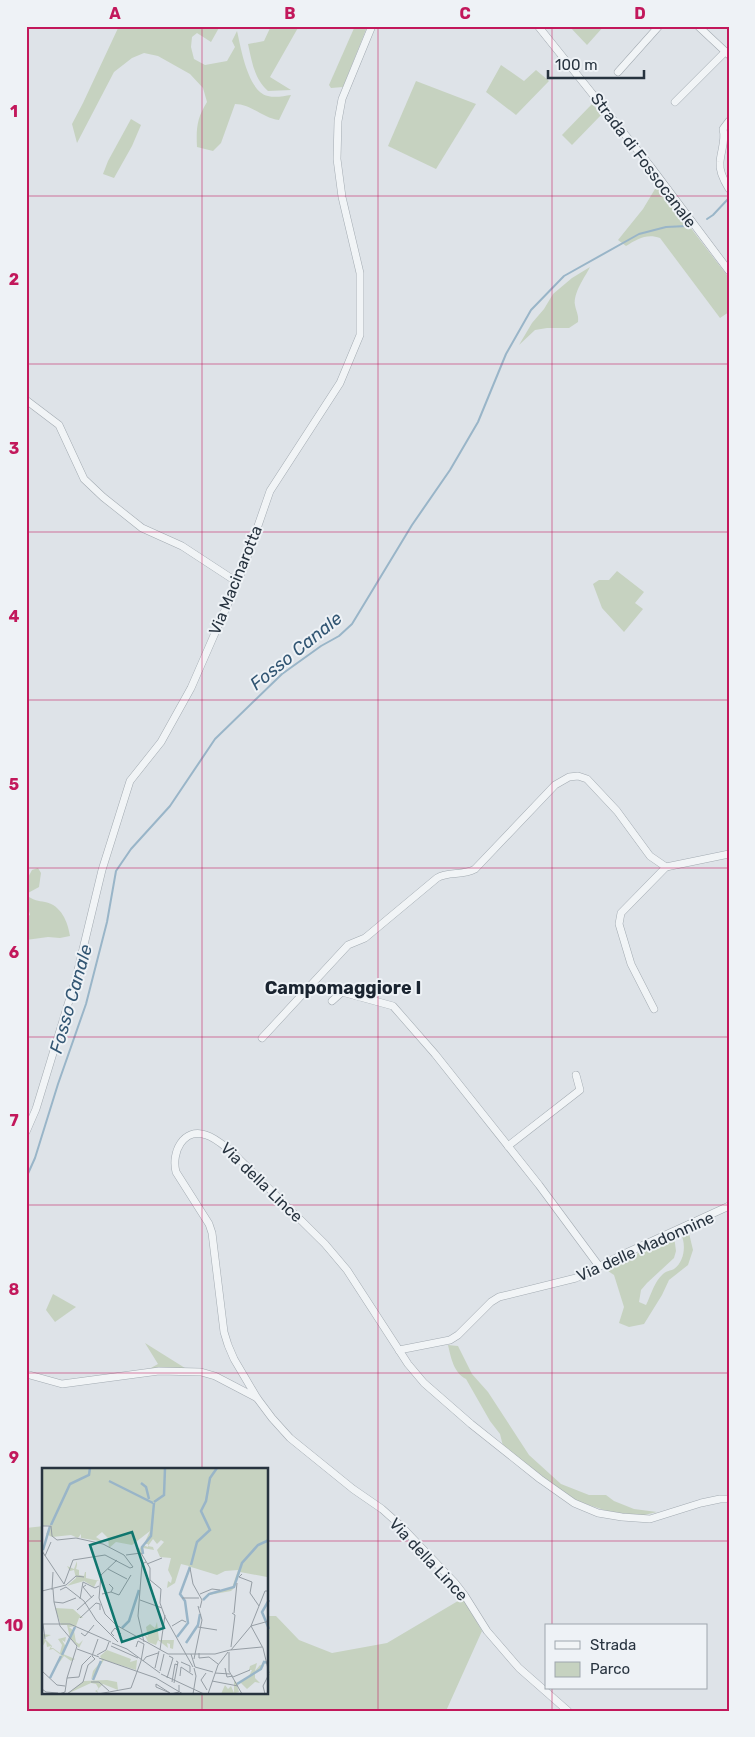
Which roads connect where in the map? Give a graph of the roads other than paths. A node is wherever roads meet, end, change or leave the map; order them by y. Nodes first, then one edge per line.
1 (372, 26) edge
2 (538, 26) edge
3 (659, 26) edge
4 (698, 26) edge
5 (727, 54) edge
6 (618, 72) dead end
7 (675, 102) dead end
8 (729, 122) edge
9 (727, 133) edge
10 (729, 189) edge
11 (729, 271) edge
12 (26, 400) edge
13 (237, 582) junction
14 (729, 854) edge
15 (666, 867) junction
16 (332, 1001) dead end
17 (654, 1009) dead end
18 (262, 1038) dead end
19 (576, 1075) dead end
20 (26, 1132) edge
21 (508, 1146) junction
22 (729, 1206) edge
23 (598, 1266) junction
24 (399, 1350) junction
25 (26, 1374) edge
26 (257, 1398) junction
27 (729, 1499) edge
28 (568, 1711) edge

1 - 13 street, Via Macinarotta
2 - 11 street, Strada di Fossocanale
3 - 6 street
4 - 5 street
5 - 7 street
8 - 9 street
9 - 10 street
12 - 13 street
13 - 20 street, Via Macinarotta
14 - 15 street
15 - 17 street
15 - 18 street
16 - 21 street
19 - 21 street
21 - 23 street
22 - 23 street, Via delle Madonnine
23 - 24 street, Via delle Madonnine
24 - 26 street, Via della Lince
24 - 27 street, Via della Lince
25 - 26 street
26 - 28 street, Via della Lince

